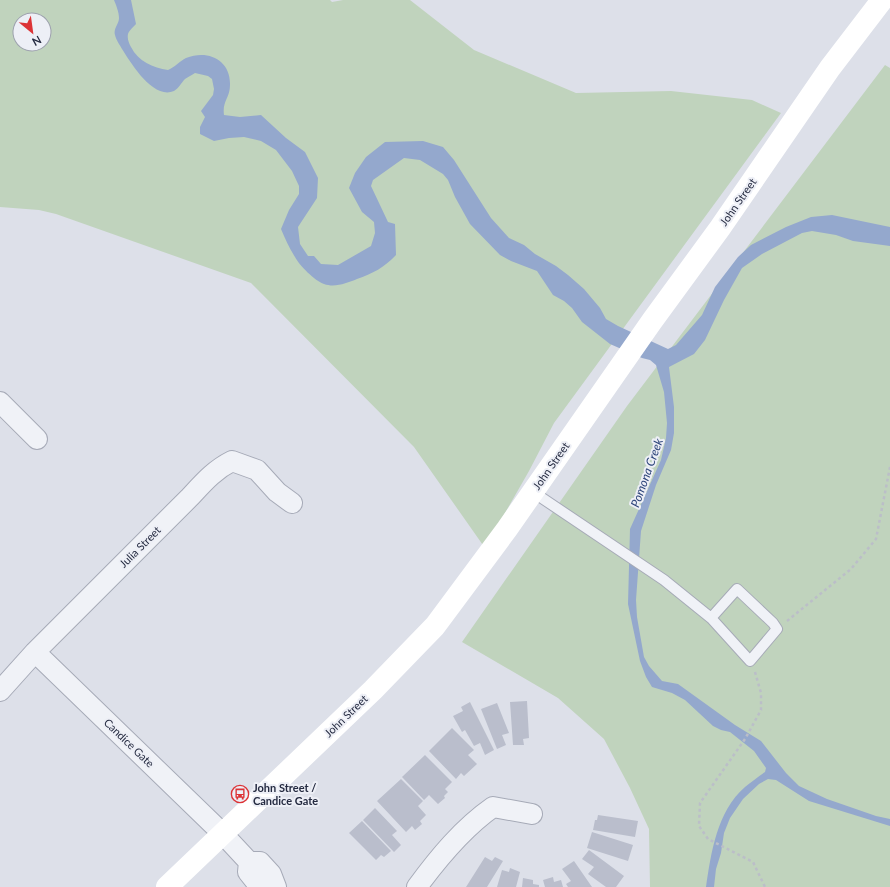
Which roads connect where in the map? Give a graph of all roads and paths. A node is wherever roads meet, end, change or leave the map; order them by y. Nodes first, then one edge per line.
1 (882, 0) edge
2 (0, 402) edge
3 (37, 439) dead end
4 (890, 467) edge
5 (533, 492) junction
6 (292, 503) dead end
7 (711, 618) junction
8 (777, 629) junction
9 (35, 652) junction
10 (750, 661) junction
11 (0, 691) edge
12 (532, 814) dead end
13 (223, 834) junction
14 (249, 862) junction
15 (167, 887) edge
16 (260, 887) edge
17 (276, 887) edge
18 (417, 887) edge
19 (765, 887) edge

1 - 5 main road, John Street
2 - 3 street
4 - 8 path
5 - 7 lane
5 - 13 main road, John Street
6 - 9 street, Julia Street
7 - 8 lane
7 - 10 lane
8 - 10 lane
9 - 11 street, Julia Street
9 - 13 street, Candice Gate
10 - 19 path
12 - 18 street
13 - 14 street, Candice Gate
13 - 15 main road, John Street
14 - 16 street
14 - 17 street

